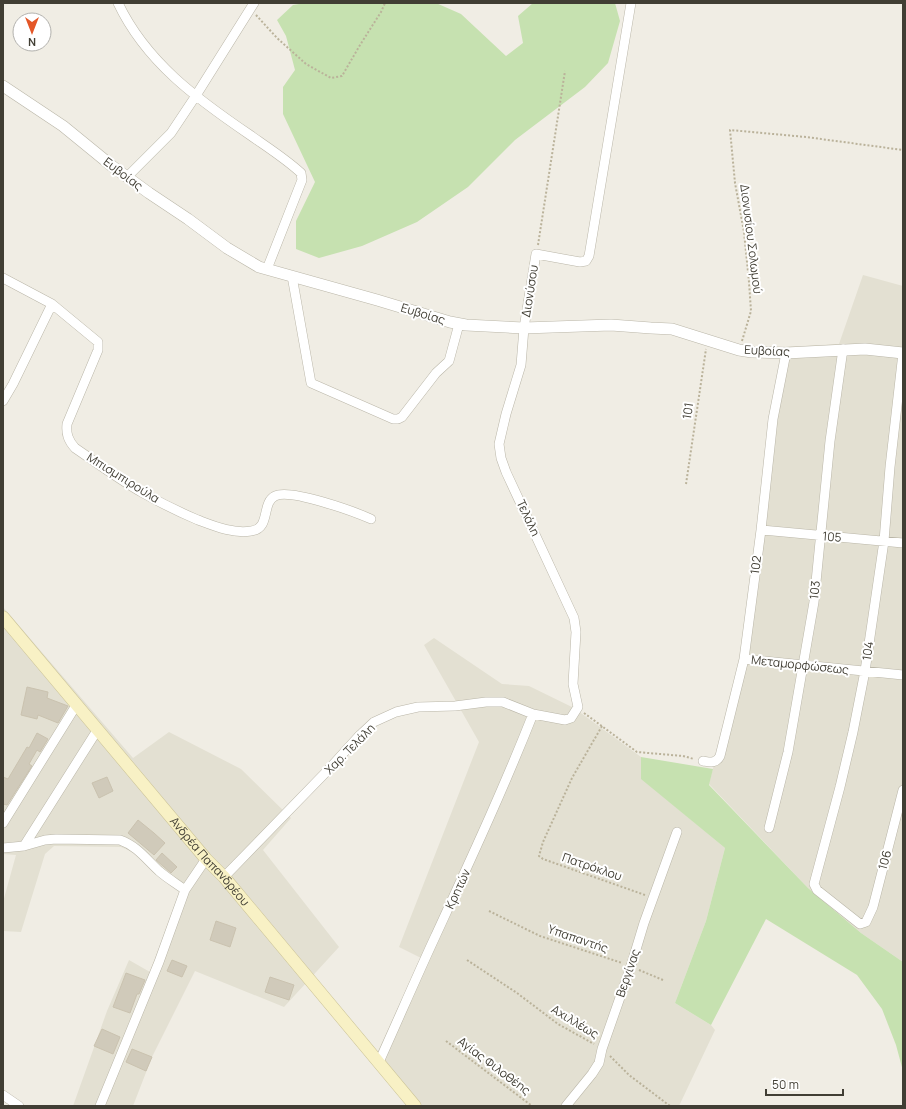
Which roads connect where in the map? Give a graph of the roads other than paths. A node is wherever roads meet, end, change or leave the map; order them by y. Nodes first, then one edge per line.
1 (118, 3) edge
2 (631, 3) edge
3 (252, 6) edge
4 (3, 86) edge
5 (195, 96) junction
6 (127, 177) junction
7 (267, 269) junction
8 (292, 276) junction
9 (3, 278) edge
10 (52, 304) junction
11 (459, 324) junction
12 (524, 328) junction
13 (843, 349) junction
14 (786, 353) junction
15 (903, 353) edge
16 (3, 401) edge
17 (371, 519) dead end
18 (761, 530) junction
19 (820, 536) junction
20 (884, 541) junction
21 (903, 543) edge
22 (3, 616) edge
23 (744, 659) junction
24 (802, 665) junction
25 (865, 671) junction
26 (903, 675) edge
27 (77, 704) junction
28 (578, 707) joint
29 (533, 714) junction
30 (98, 729) junction
31 (703, 761) road end
32 (903, 790) edge
33 (3, 823) edge
34 (770, 828) dead end
35 (677, 832) dead end
36 (24, 846) junction
37 (3, 848) edge
38 (206, 859) junction
39 (224, 877) junction
40 (185, 890) junction
41 (860, 924) joint
42 (379, 1062) junction
43 (3, 1095) edge
44 (19, 1106) edge
45 (100, 1106) edge
46 (415, 1106) edge
47 (566, 1106) edge

1 - 5 street
2 - 12 street, Διονύσου
3 - 5 street
4 - 6 street, Ευβοίας
5 - 6 street
5 - 7 street
6 - 7 street, Ευβοίας
7 - 8 street, Ευβοίας
8 - 11 street, Ευβοίας
8 - 11 street
9 - 10 street, Μπισμπιρούλα
10 - 16 street
10 - 17 street, Μπισμπιρούλα
11 - 12 street, Ευβοίας
12 - 14 street, Ευβοίας
12 - 28 street, Τελάλη
13 - 14 street, Ευβοίας
13 - 15 street, Ευβοίας
13 - 19 street, 103
14 - 18 street, 102
15 - 20 street, 104
18 - 19 street, 105
18 - 23 street, 102
19 - 20 street, 105
19 - 24 street, 103
20 - 21 street, 105
20 - 25 street, 104
22 - 27 main road, Ανδρέα Παπανδρέου
23 - 24 street, Μεταμορφώσεως
23 - 31 street, 102
24 - 25 street, Μεταμορφώσεως
24 - 34 street, 103
25 - 26 street, Μεταμορφώσεως
25 - 41 street, 104
27 - 30 main road, Ανδρέα Παπανδρέου
27 - 33 street
28 - 29 street, Χαρ. Τελάλη
29 - 39 street, Χαρ. Τελάλη
29 - 42 street, Κρητών
30 - 36 street
30 - 38 main road, Ανδρέα Παπανδρέου
32 - 41 street, 106
35 - 47 street, Βεργίνας
36 - 37 street
36 - 40 street
38 - 39 main road, Ανδρέα Παπανδρέου
38 - 40 street
39 - 42 main road, Ανδρέα Παπανδρέου
40 - 45 street
42 - 46 main road, Ανδρέα Παπανδρέου
43 - 44 street

